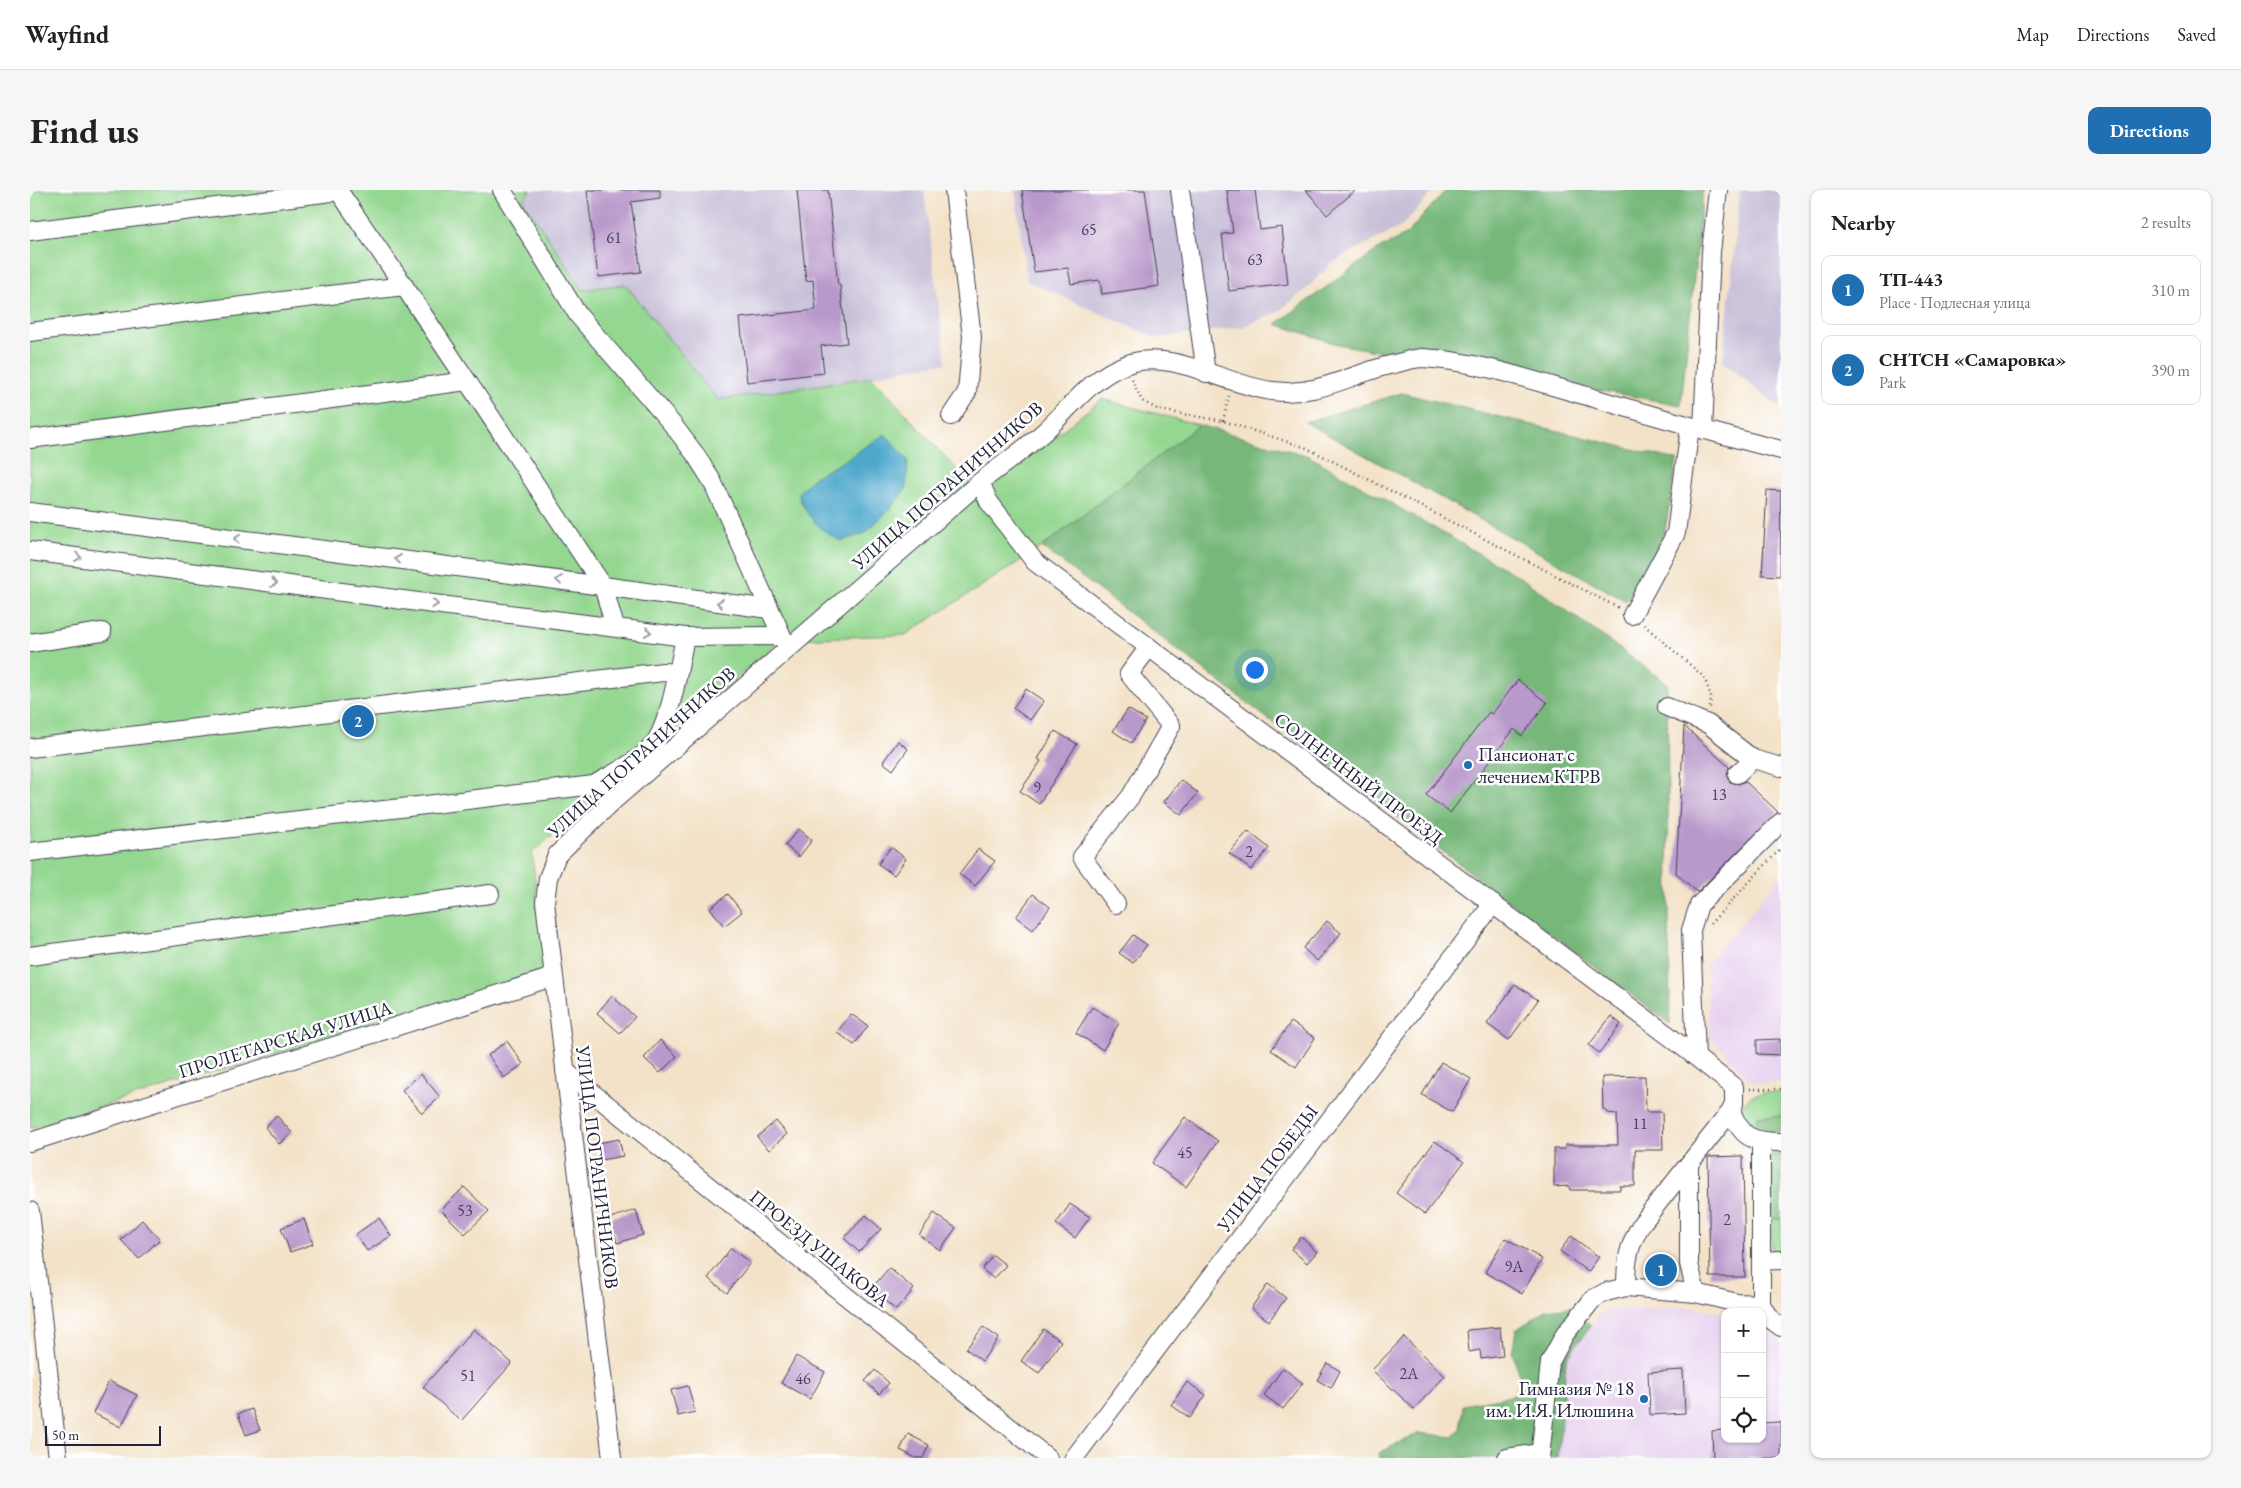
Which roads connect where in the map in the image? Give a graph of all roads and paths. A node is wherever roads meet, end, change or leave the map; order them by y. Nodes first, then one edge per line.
1 (338, 190) edge
2 (502, 190) edge
3 (954, 190) edge
4 (1180, 190) edge
5 (1718, 190) edge
6 (30, 230) edge
7 (404, 286) junction
8 (30, 332) edge
9 (1125, 364) junction
10 (1206, 373) junction
11 (467, 381) junction
12 (1233, 382) junction
13 (951, 416) dead end
14 (1223, 421) junction
15 (1697, 429) junction
16 (30, 439) edge
17 (1781, 450) edge
18 (980, 482) junction
19 (30, 512) edge
20 (30, 550) edge
21 (603, 586) junction
22 (769, 609) junction
23 (1632, 615) junction
24 (615, 627) junction
25 (102, 632) dead end
26 (685, 637) junction
27 (30, 643) edge
28 (785, 643) junction
29 (1149, 647) junction
30 (678, 673) junction
31 (1667, 707) dead end
32 (1708, 724) junction
33 (30, 748) edge
34 (1753, 759) junction
35 (1781, 767) edge
36 (1737, 774) dead end
37 (594, 785) junction
38 (612, 802) junction
39 (1781, 822) edge
40 (1781, 848) edge
41 (30, 852) edge
42 (490, 894) dead end
43 (1116, 904) dead end
44 (1493, 904) junction
45 (1709, 926) dead end
46 (30, 956) edge
47 (553, 977) junction
48 (1696, 1057) junction
49 (564, 1070) junction
50 (1742, 1087) junction
51 (1781, 1089) edge
52 (1754, 1090) junction
53 (1731, 1111) junction
54 (30, 1142) edge
55 (1760, 1142) junction
56 (1781, 1142) edge
57 (1689, 1164) junction
58 (30, 1211) edge
59 (1781, 1260) edge
60 (1761, 1261) junction
61 (1626, 1287) junction
62 (1696, 1293) junction
63 (1761, 1304) junction
64 (1781, 1327) edge
65 (1540, 1456) edge
66 (58, 1458) edge
67 (612, 1458) edge
68 (1048, 1458) edge
69 (1074, 1458) edge
70 (1507, 1458) edge

1 - 6 street
1 - 7 street
2 - 22 street
3 - 13 street
4 - 10 street
5 - 15 street
7 - 8 street
7 - 11 street
9 - 10 street, УЛИЦА ПОГРАНИЧНИКОВ
9 - 14 path
9 - 18 street, УЛИЦА ПОГРАНИЧНИКОВ
10 - 12 street, УЛИЦА ПОГРАНИЧНИКОВ
11 - 16 street
11 - 21 street
12 - 14 path
12 - 15 street, УЛИЦА ПОГРАНИЧНИКОВ
14 - 23 path
15 - 17 street, УЛИЦА ПОГРАНИЧНИКОВ
15 - 23 street
18 - 28 street, УЛИЦА ПОГРАНИЧНИКОВ
18 - 29 street, СОЛНЕЧНЫЙ ПРОЕЗД
21 -> 19 street
20 -> 24 street
22 -> 21 street
21 - 24 street
22 - 28 street
23 - 32 path
24 -> 26 street
25 - 27 street
26 - 28 street
26 - 30 street
28 - 38 street, УЛИЦА ПОГРАНИЧНИКОВ
29 - 43 street
29 - 44 street, СОЛНЕЧНЫЙ ПРОЕЗД
30 - 33 street
30 - 37 street
31 - 32 street
32 - 34 street
34 - 35 street
34 - 36 street
37 - 38 street
37 - 41 street
38 - 47 street, УЛИЦА ПОГРАНИЧНИКОВ
39 - 48 street
40 - 45 path
42 - 46 street
44 - 48 street, СОЛНЕЧНЫЙ ПРОЕЗД
44 - 69 street, УЛИЦА ПОБЕДЫ
47 - 49 street, УЛИЦА ПОГРАНИЧНИКОВ
47 - 54 street, ПРОЛЕТАРСКАЯ УЛИЦА
48 - 50 street, СОЛНЕЧНЫЙ ПРОЕЗД
49 - 67 street, УЛИЦА ПОГРАНИЧНИКОВ
49 - 68 street, ПРОЕЗД УШАКОВА
50 - 52 path
50 - 52 path
50 - 53 street
51 - 52 path
53 - 55 street
53 - 57 street
55 - 56 street
55 - 60 street
57 - 61 street
57 - 62 street
58 - 66 street
59 - 60 street
60 - 63 street
61 - 62 street
61 - 65 street
62 - 63 street
63 - 64 street
65 - 70 street

